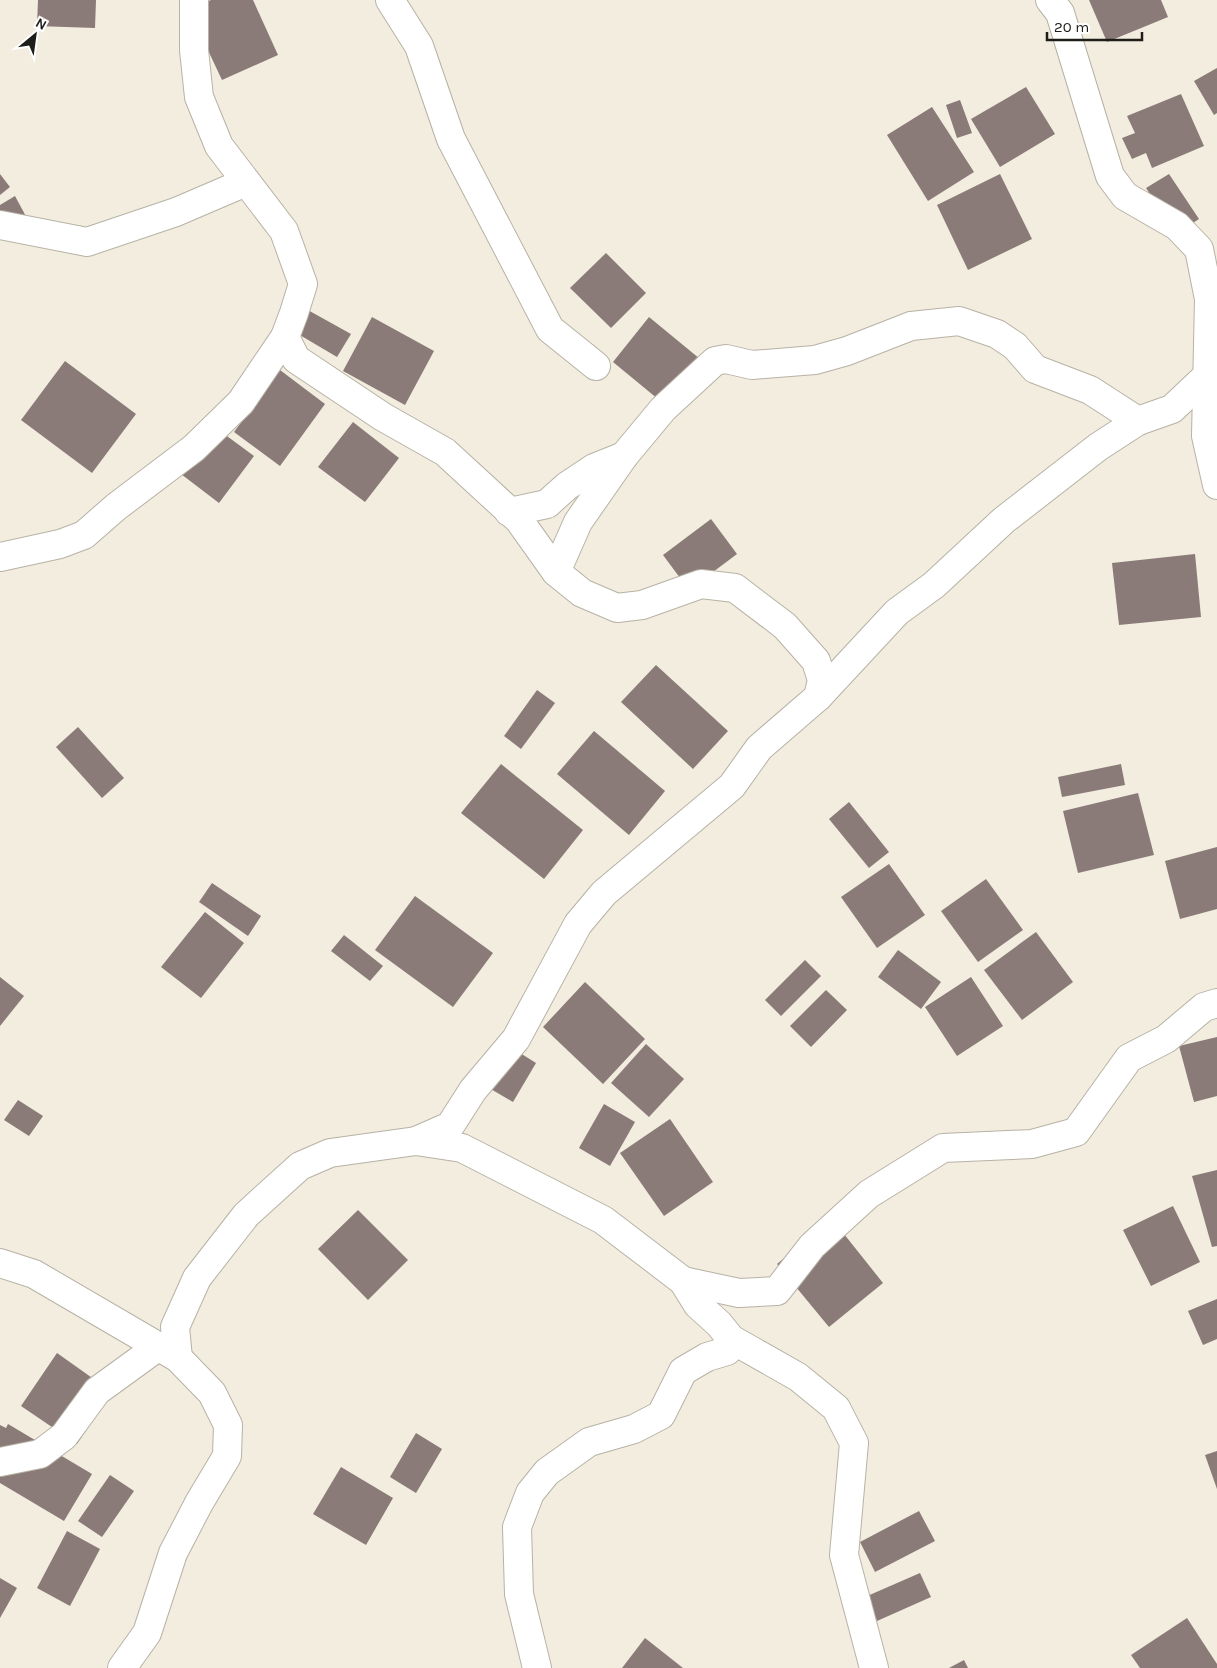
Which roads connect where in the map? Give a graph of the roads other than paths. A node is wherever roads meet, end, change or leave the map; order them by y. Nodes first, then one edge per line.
1 (194, 0) edge
2 (390, 0) edge
3 (1050, 0) edge
4 (246, 182) junction
5 (0, 225) edge
6 (285, 337) junction
7 (596, 366) dead end
8 (1208, 375) junction
9 (1138, 421) junction
10 (624, 456) junction
11 (1217, 485) edge
12 (509, 512) junction
13 (0, 557) edge
14 (556, 572) junction
15 (818, 697) junction
16 (1217, 1004) edge
17 (416, 1141) junction
18 (0, 1263) edge
19 (683, 1282) junction
20 (731, 1339) junction
21 (169, 1352) junction
22 (0, 1462) edge
23 (122, 1668) edge
24 (537, 1668) edge
25 (874, 1668) edge

1 - 4 street
2 - 7 street
3 - 8 street
4 - 5 street
4 - 6 street
6 - 12 street
6 - 13 street
8 - 9 street
8 - 11 street
9 - 10 street
9 - 15 street
10 - 12 street
10 - 14 street
12 - 14 street
14 - 15 street
15 - 17 street
16 - 19 street
17 - 19 street
17 - 21 street
18 - 21 street
19 - 20 street
20 - 24 street
20 - 25 street
21 - 22 street
21 - 23 street

